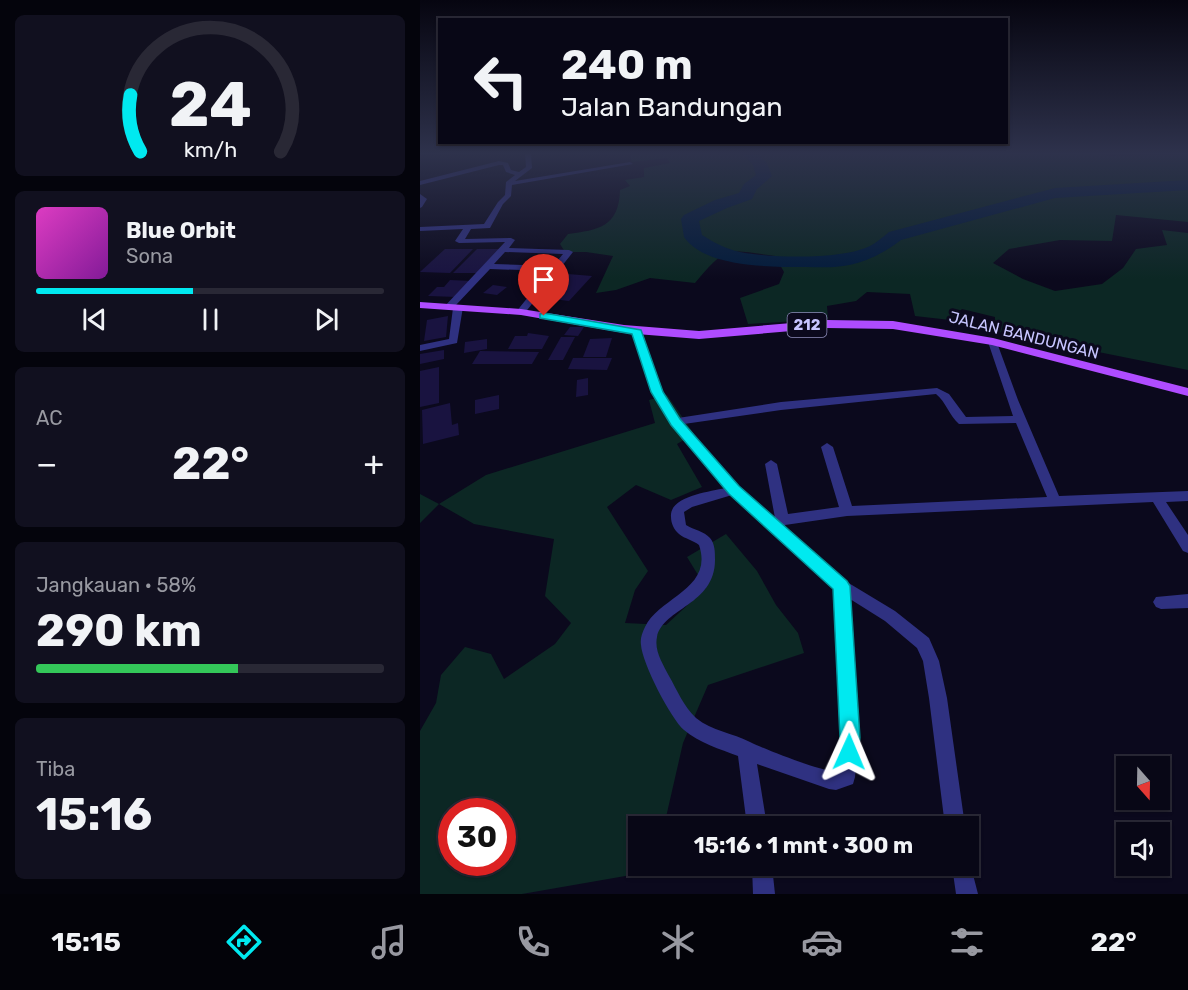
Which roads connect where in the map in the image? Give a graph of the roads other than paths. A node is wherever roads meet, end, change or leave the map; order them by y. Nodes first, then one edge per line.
1 (420, 196) edge
2 (508, 196) edge
3 (420, 206) edge
4 (468, 228) junction
5 (420, 229) edge
6 (504, 250) junction
7 (488, 266) junction
8 (556, 269) junction
9 (420, 305) edge
10 (453, 307) junction
11 (521, 312) junction
12 (624, 329) junction
13 (993, 342) junction
14 (420, 348) edge
15 (1188, 392) edge
16 (1020, 419) junction
17 (675, 422) junction
18 (827, 447) dead end
19 (771, 464) dead end
20 (734, 490) junction
21 (1188, 496) edge
22 (1156, 498) junction
23 (1056, 501) junction
24 (847, 511) junction
25 (778, 523) junction
26 (1188, 547) edge
27 (842, 586) junction
28 (1188, 601) edge
29 (1161, 602) dead end
30 (746, 749) junction
31 (756, 816) edge
32 (954, 816) edge
33 (763, 876) edge
34 (964, 876) edge
35 (764, 894) edge
36 (967, 894) edge

1 - 3 street
2 - 4 street
4 - 5 street
4 - 6 street
6 - 7 street
6 - 8 street
7 - 8 street
7 - 10 street
8 - 11 street
9 - 10 main road, JALAN BANDUNGAN / 212
10 - 11 main road, JALAN BANDUNGAN / 212
10 - 14 street
11 - 12 main road, JALAN BANDUNGAN / 212
12 - 13 main road, JALAN BANDUNGAN / 212
12 - 17 street
13 - 15 main road, JALAN BANDUNGAN / 212
13 - 16 street
16 - 17 street
16 - 23 street
17 - 20 street
18 - 24 street
19 - 25 street
20 - 25 street
20 - 30 street
21 - 22 street
22 - 23 street
22 - 26 street
23 - 24 street
24 - 25 street
25 - 27 street
27 - 30 street
27 - 32 street
28 - 29 street
30 - 31 street
33 - 35 street
34 - 36 street

